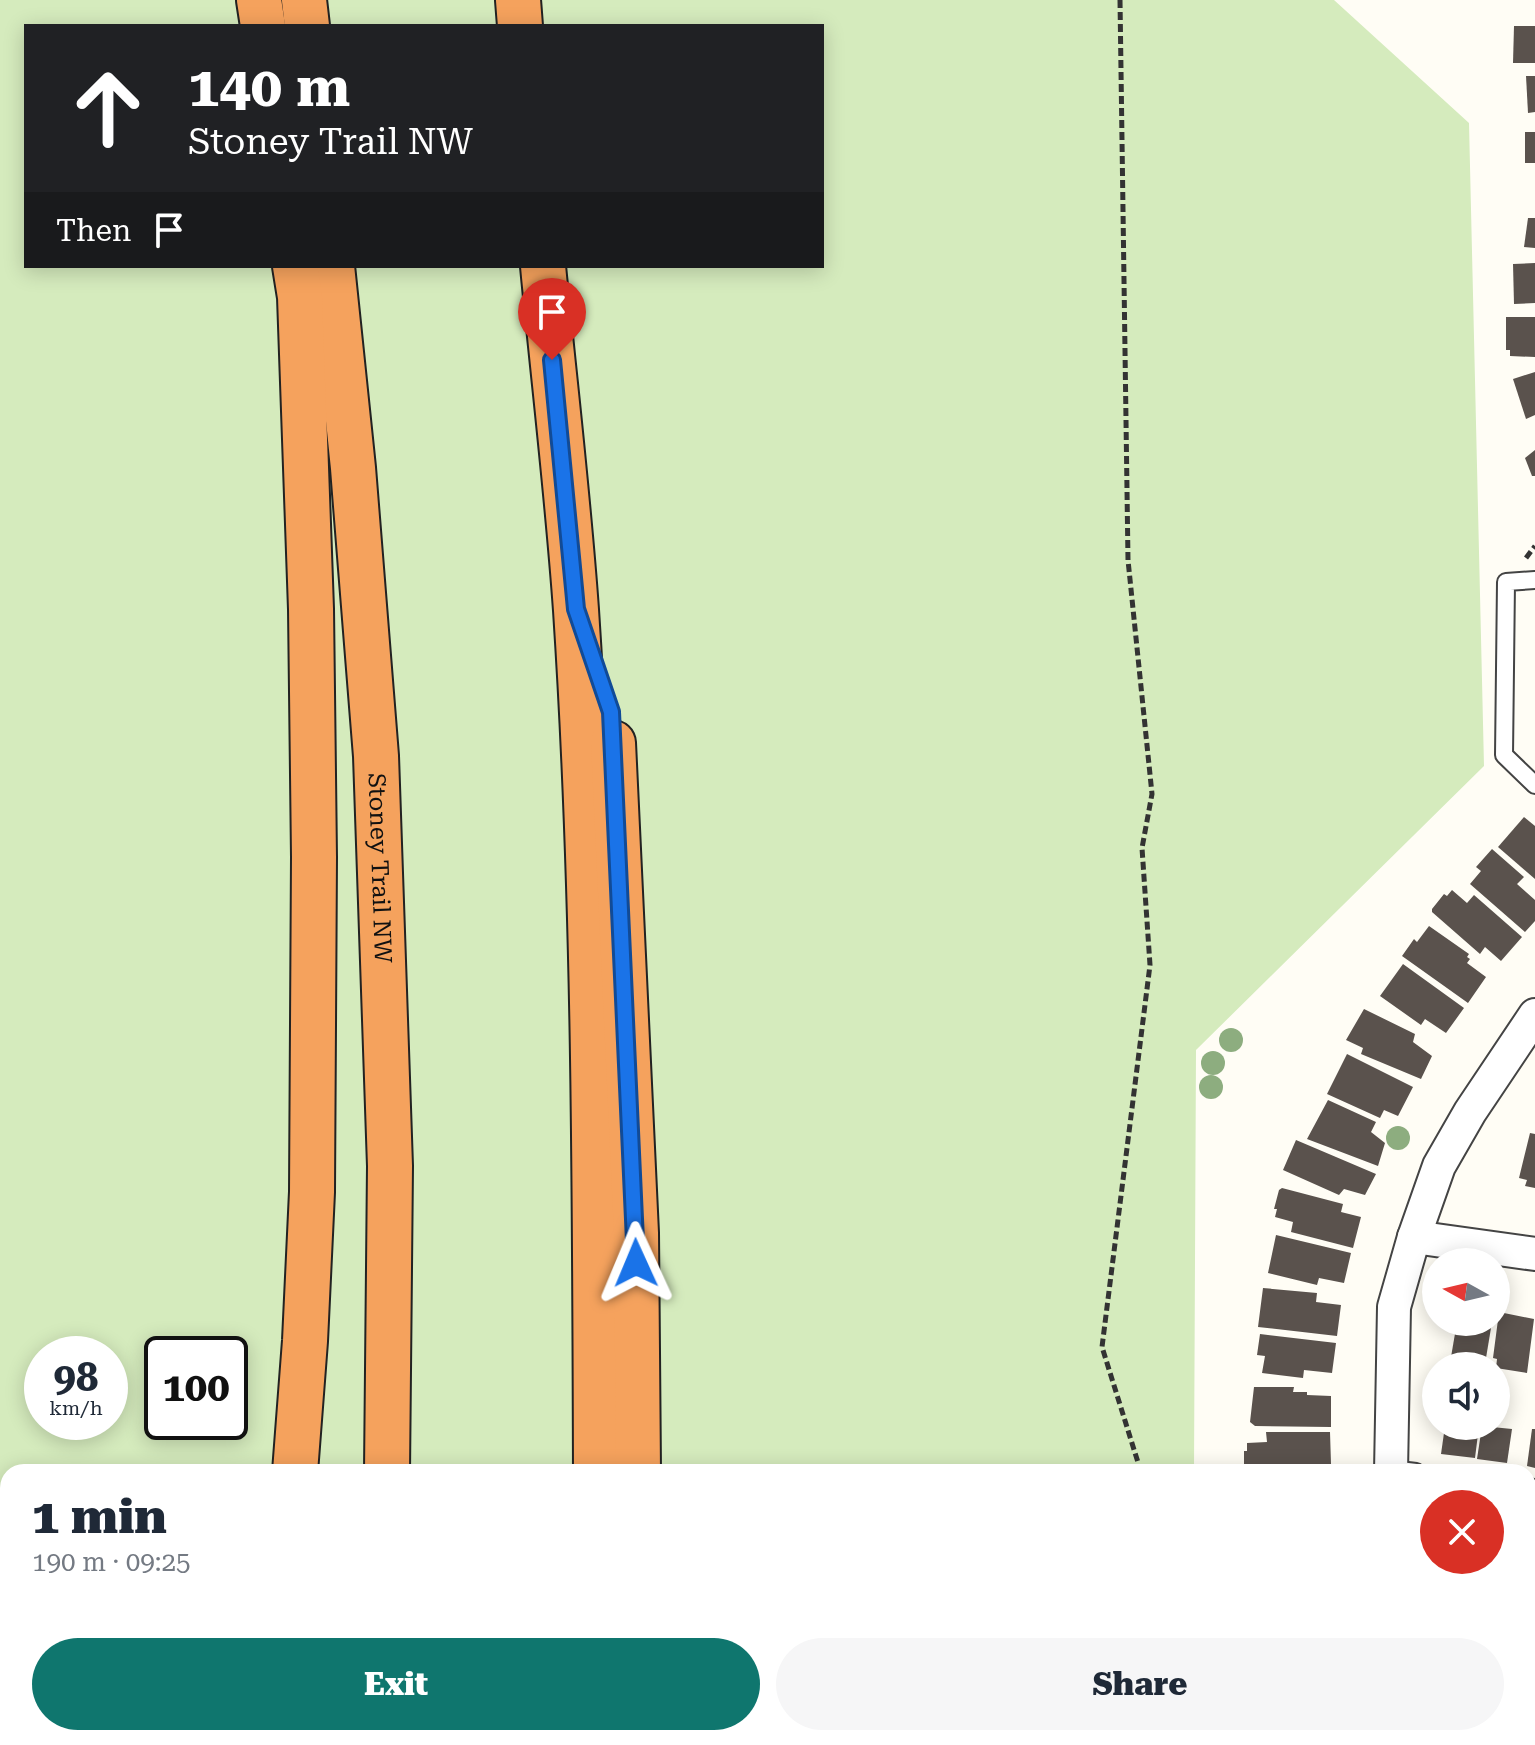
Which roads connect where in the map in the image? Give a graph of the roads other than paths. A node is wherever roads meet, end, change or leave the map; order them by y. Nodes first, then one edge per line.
1 (259, 0) edge
2 (304, 0) edge
3 (518, 0) edge
4 (263, 24) edge
5 (307, 24) edge
6 (520, 24) edge
7 (295, 268) edge
8 (332, 268) edge
9 (543, 268) edge
10 (1535, 580) edge
11 (576, 609) junction
12 (1535, 785) edge
13 (1535, 1016) edge
14 (1414, 1237) junction
15 (1535, 1254) edge
16 (296, 1464) edge
17 (387, 1464) edge
18 (596, 1464) edge
19 (638, 1464) edge
20 (1399, 1464) edge

1 - 4 highway
2 - 5 highway
3 - 6 highway
7 - 16 highway
8 - 17 highway, Stoney Trail NW
9 - 11 highway
10 - 12 lane
11 - 18 highway
11 - 19 highway
13 - 14 street
14 - 15 street
14 - 20 street

